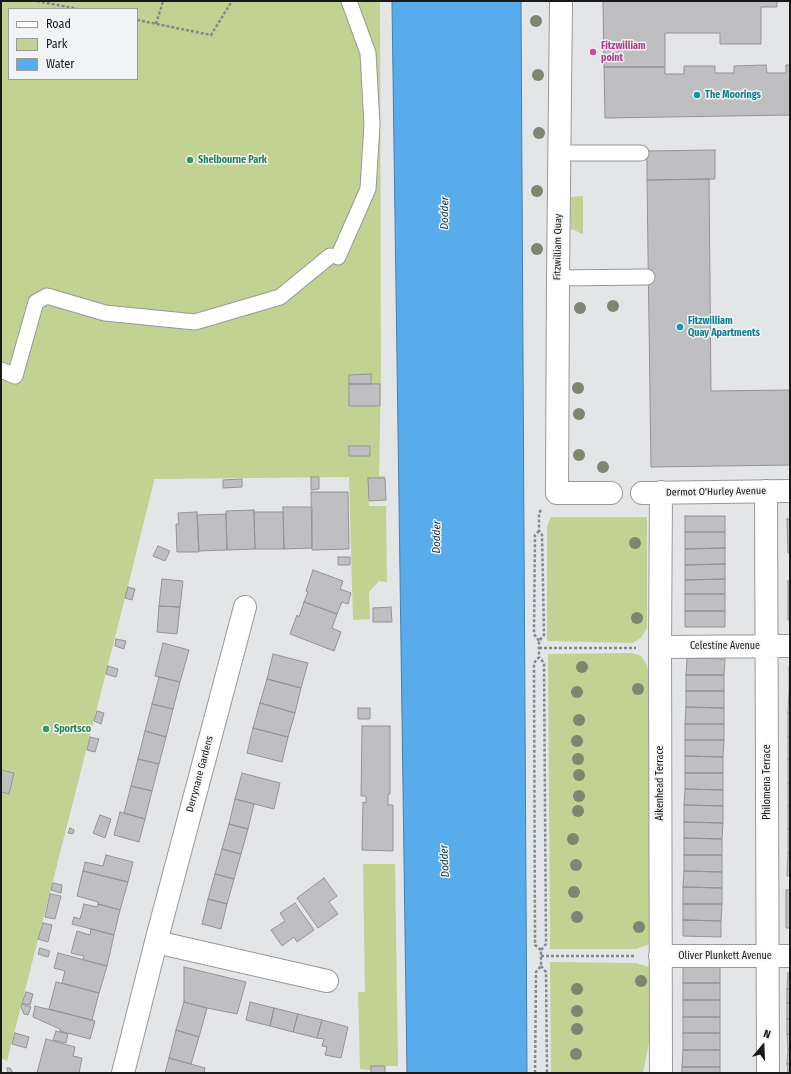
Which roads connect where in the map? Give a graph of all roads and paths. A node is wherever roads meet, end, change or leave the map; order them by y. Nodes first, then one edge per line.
1 (37, 1) edge
2 (163, 1) edge
3 (232, 1) edge
4 (349, 1) edge
5 (561, 1) edge
6 (49, 2) edge
7 (74, 8) edge
8 (138, 20) edge
9 (156, 24) junction
10 (559, 153) junction
11 (641, 153) dead end
12 (558, 278) junction
13 (647, 278) dead end
14 (1, 370) edge
15 (766, 491) junction
16 (790, 491) edge
17 (611, 493) dead end
18 (652, 493) joint
19 (538, 513) dead end
20 (539, 530) junction
21 (245, 607) dead end
22 (539, 640) junction
23 (766, 646) junction
24 (790, 646) edge
25 (660, 647) junction
26 (539, 648) junction
27 (632, 648) dead end
28 (539, 657) junction
29 (156, 942) junction
30 (541, 950) junction
31 (541, 956) junction
32 (651, 956) junction
33 (767, 956) junction
34 (790, 956) edge
35 (541, 966) junction
36 (327, 981) dead end
37 (124, 1073) edge
38 (535, 1073) edge
39 (547, 1073) edge
40 (661, 1073) edge
41 (768, 1073) edge

1 - 6 path
2 - 9 path
3 - 9 path
4 - 14 lane
5 - 10 street, Fitzwilliam Quay
6 - 7 path
8 - 9 path
10 - 11 lane
10 - 12 street, Fitzwilliam Quay
12 - 13 lane
12 - 17 street, Fitzwilliam Quay
15 - 16 street, Dermot O'Hurley Avenue
15 - 18 street, Dermot O'Hurley Avenue
15 - 23 street, Philomena Terrace
18 - 25 street, Aikenhead Terrace
19 - 20 path
20 - 22 path
20 - 22 path
21 - 29 street, Derrynane Gardens
22 - 26 path
23 - 24 street, Celestine Avenue
23 - 25 street, Celestine Avenue
23 - 33 street, Philomena Terrace
25 - 32 street, Aikenhead Terrace
26 - 27 path
26 - 28 path
28 - 30 path
28 - 30 path
29 - 36 street
29 - 37 street, Derrynane Gardens
30 - 31 path
31 - 32 path
31 - 35 path
32 - 33 street, Oliver Plunkett Avenue
32 - 40 street, Aikenhead Terrace
33 - 34 street, Oliver Plunkett Avenue
33 - 41 street, Philomena Terrace
35 - 38 path
35 - 39 path

